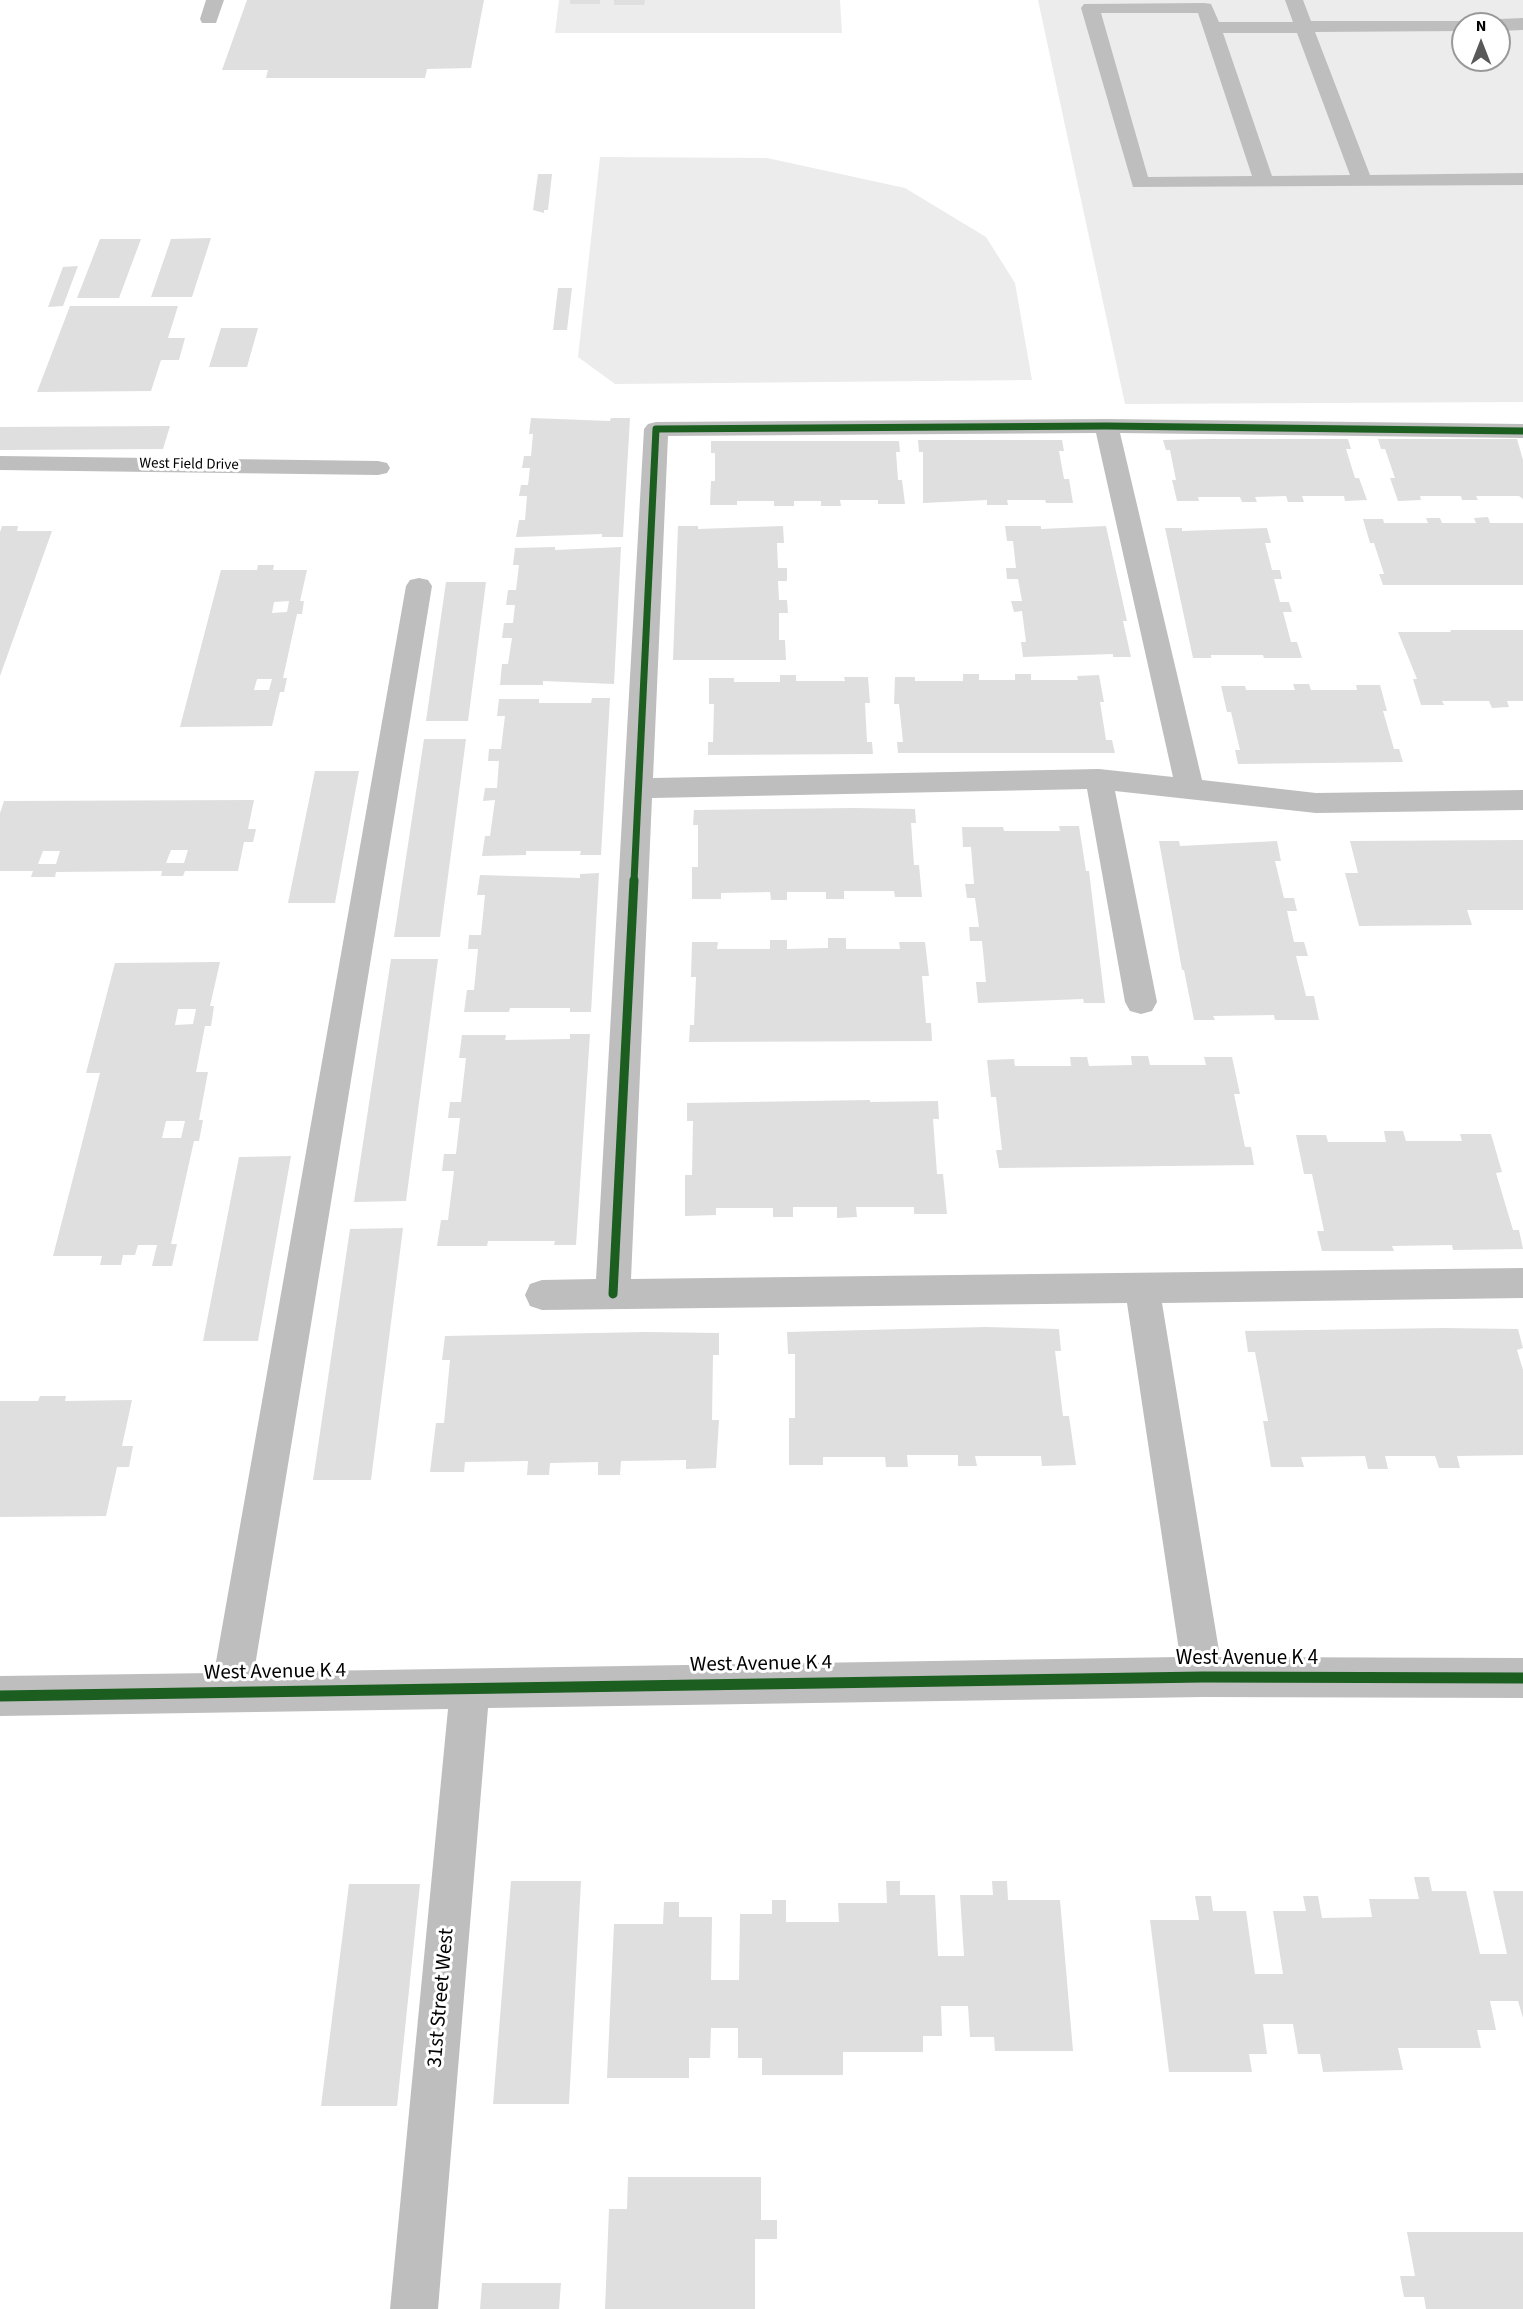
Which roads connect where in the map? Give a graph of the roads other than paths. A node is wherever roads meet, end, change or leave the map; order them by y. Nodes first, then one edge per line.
1 (215, 0) edge
2 (1294, 0) edge
3 (1204, 4) edge
4 (209, 19) dead end
5 (1451, 25) edge
6 (1304, 27) junction
7 (1211, 28) junction
8 (1523, 179) edge
9 (1362, 181) junction
10 (1263, 182) junction
11 (1106, 426) junction
12 (1523, 431) edge
13 (0, 463) edge
14 (378, 468) dead end
15 (419, 586) dead end
16 (1099, 779) junction
17 (638, 788) junction
18 (1190, 789) junction
19 (1523, 800) edge
20 (1141, 1002) dead end
21 (1523, 1283) edge
22 (1142, 1288) junction
23 (613, 1294) junction
24 (542, 1295) dead end
25 (1203, 1677) junction
26 (1523, 1678) edge
27 (470, 1687) junction
28 (231, 1692) junction
29 (0, 1696) edge
30 (414, 2309) edge

1 - 4 street
2 - 6 street
3 - 7 street
3 - 10 street
5 - 6 street
6 - 7 street
6 - 9 street
7 - 10 street
8 - 9 street
9 - 10 street
11 - 12 street
11 - 17 street
11 - 18 street
13 - 14 street, West Field Drive
15 - 28 street
16 - 17 street
16 - 18 street
16 - 20 street
17 - 23 street
18 - 19 street
21 - 22 street
22 - 23 street
22 - 25 street
23 - 24 street
25 - 26 street, West Avenue K 4
25 - 27 street, West Avenue K 4
27 - 28 street, West Avenue K 4
27 - 30 street, 31st Street West
28 - 29 street, West Avenue K 4

